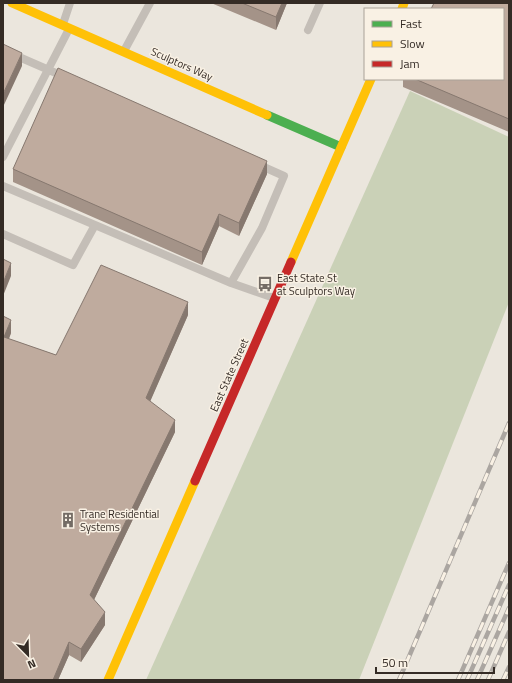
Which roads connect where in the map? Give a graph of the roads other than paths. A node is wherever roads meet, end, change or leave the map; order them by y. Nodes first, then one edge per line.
1 (12, 3) edge
2 (70, 3) edge
3 (150, 3) edge
4 (320, 3) edge
5 (66, 26) junction
6 (308, 30) dead end
7 (3, 50) edge
8 (124, 52) junction
9 (48, 69) junction
10 (69, 79) edge
11 (371, 80) edge
12 (341, 147) junction
13 (3, 157) edge
14 (248, 160) edge
15 (3, 186) edge
16 (95, 225) junction
17 (3, 234) edge
18 (231, 283) junction
19 (275, 299) junction
20 (108, 680) edge

1 - 5 street, Sculptors Way
2 - 5 lane
3 - 8 lane
4 - 6 lane
5 - 8 street, Sculptors Way
5 - 9 lane
7 - 9 lane
8 - 12 street, Sculptors Way
9 - 10 lane
9 - 13 lane
11 - 12 street, East State Street
12 - 19 street, East State Street
14 - 18 lane
15 - 16 lane
16 - 17 lane
16 - 18 lane
18 - 19 lane
19 - 20 street, East State Street

